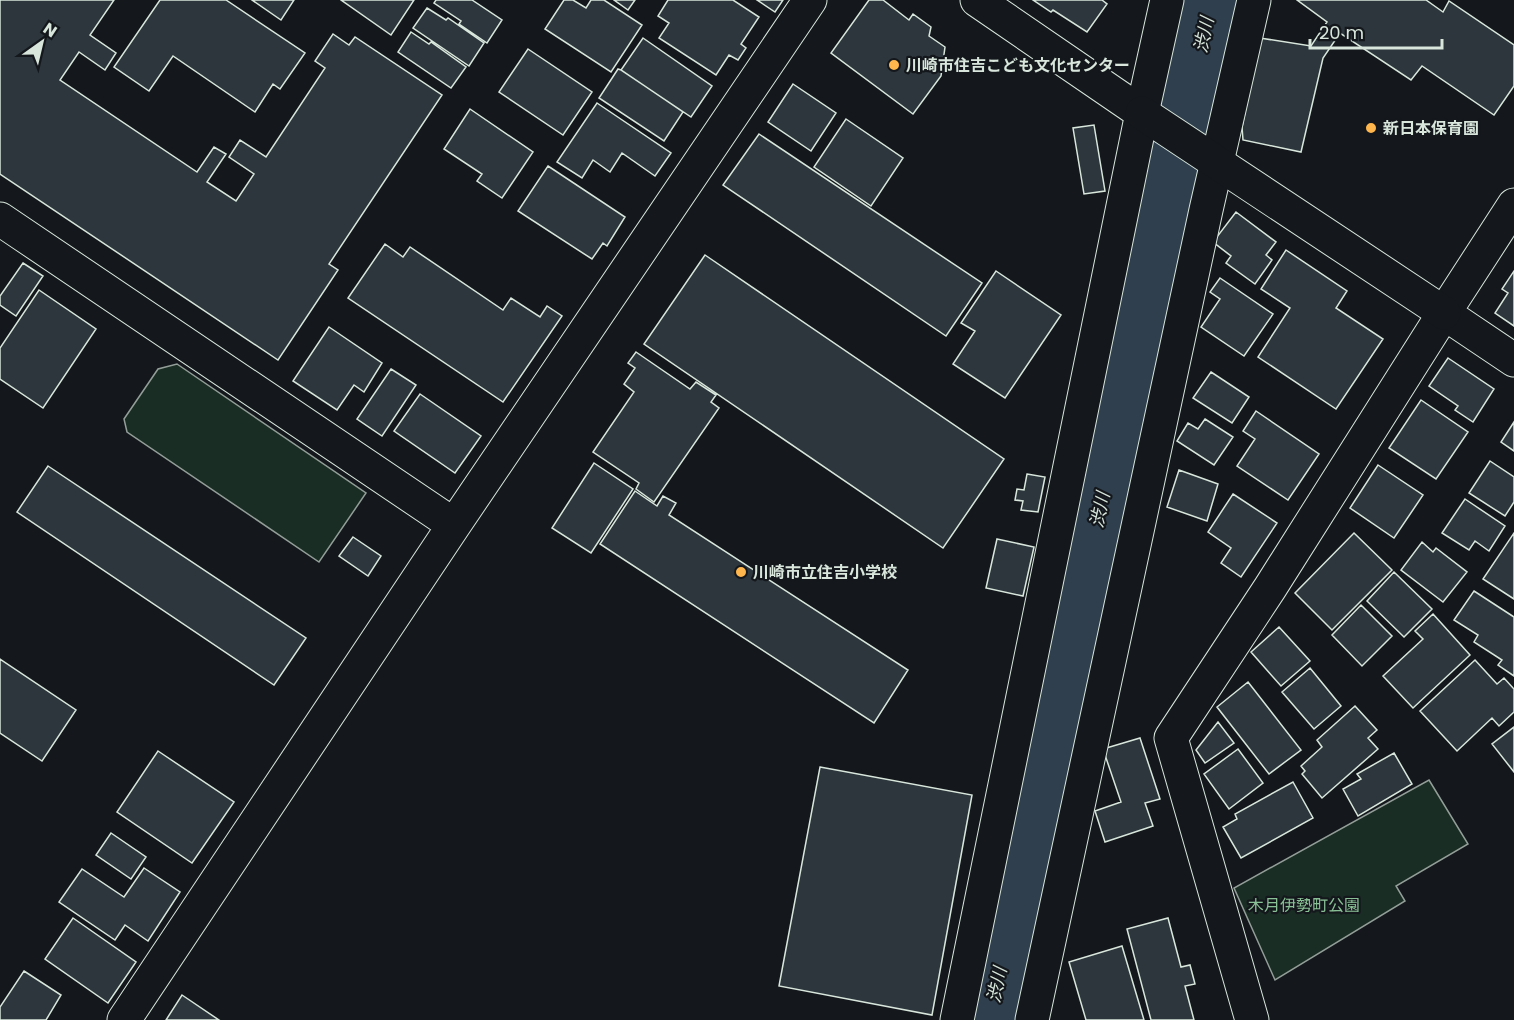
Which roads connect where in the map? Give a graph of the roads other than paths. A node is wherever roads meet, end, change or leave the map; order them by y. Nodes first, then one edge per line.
1 (810, 0) edge
2 (977, 0) edge
3 (1167, 0) edge
4 (1254, 0) edge
5 (1142, 113) junction
6 (1218, 162) junction
7 (1514, 205) edge
8 (0, 219) edge
9 (1444, 313) junction
10 (1514, 360) edge
11 (454, 525) junction
12 (124, 1020) edge
13 (957, 1020) edge
14 (1032, 1020) edge
15 (1252, 1020) edge

1 - 11 street
2 - 5 street
3 - 5 street
4 - 6 street
5 - 6 street
5 - 13 street
6 - 9 street
6 - 14 street
7 - 9 street
8 - 11 street
9 - 10 street
9 - 15 street
11 - 12 street

